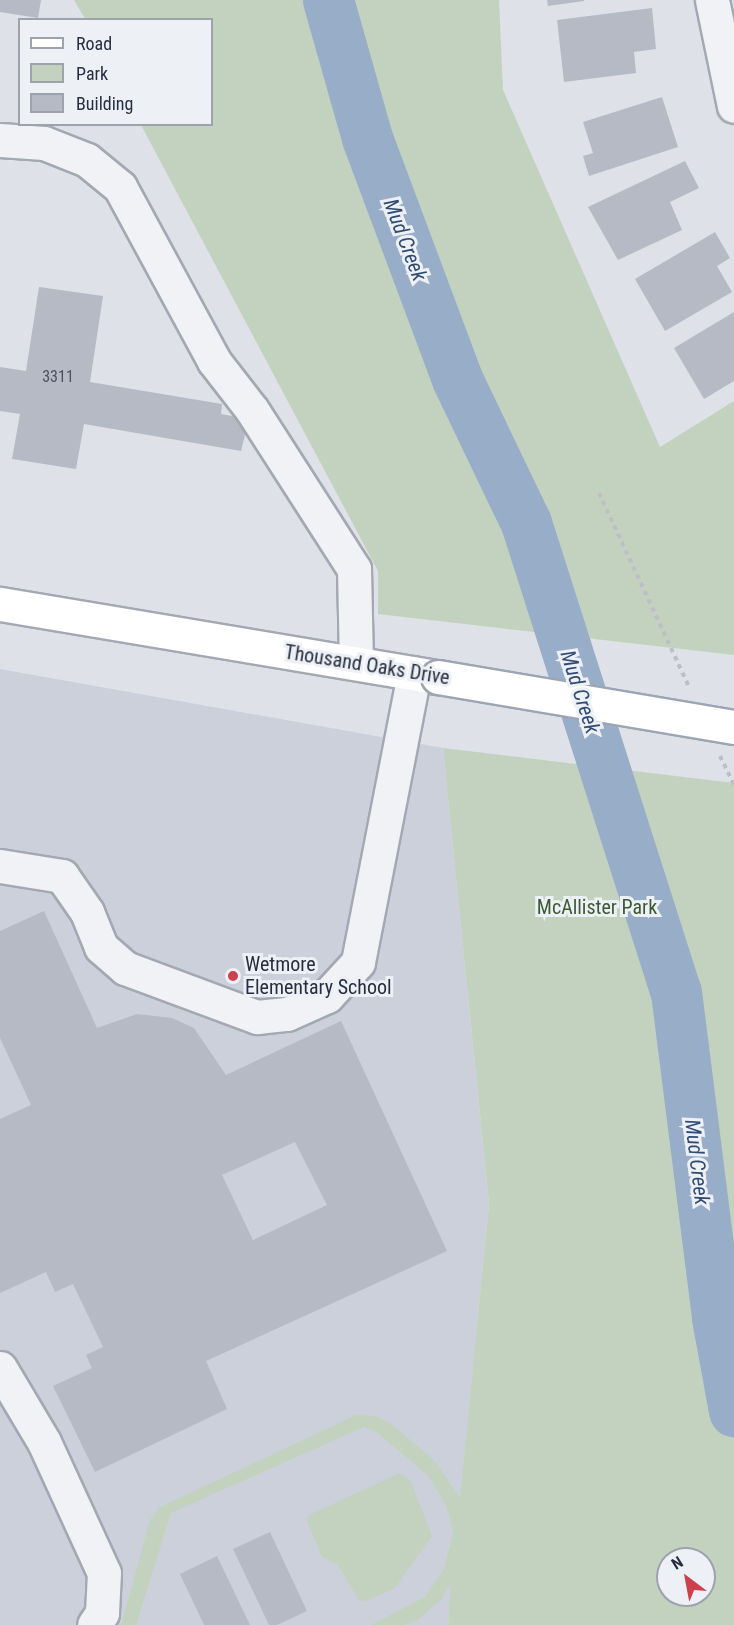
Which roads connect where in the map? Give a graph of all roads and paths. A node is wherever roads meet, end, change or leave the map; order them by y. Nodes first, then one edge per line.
1 (712, 0) edge
2 (734, 105) edge
3 (0, 140) edge
4 (599, 493) dead end
5 (0, 604) edge
6 (356, 663) junction
7 (426, 675) junction
8 (694, 699) dead end
9 (727, 740) edge
10 (734, 785) edge
11 (0, 866) edge
12 (0, 1368) edge
13 (94, 1625) edge

1 - 2 street
3 - 6 street
4 - 8 path
5 - 6 main road, Thousand Oaks Drive
6 - 7 main road, Thousand Oaks Drive
7 - 9 main road, Thousand Oaks Drive, bridge
7 - 11 street
9 - 10 path
12 - 13 street

